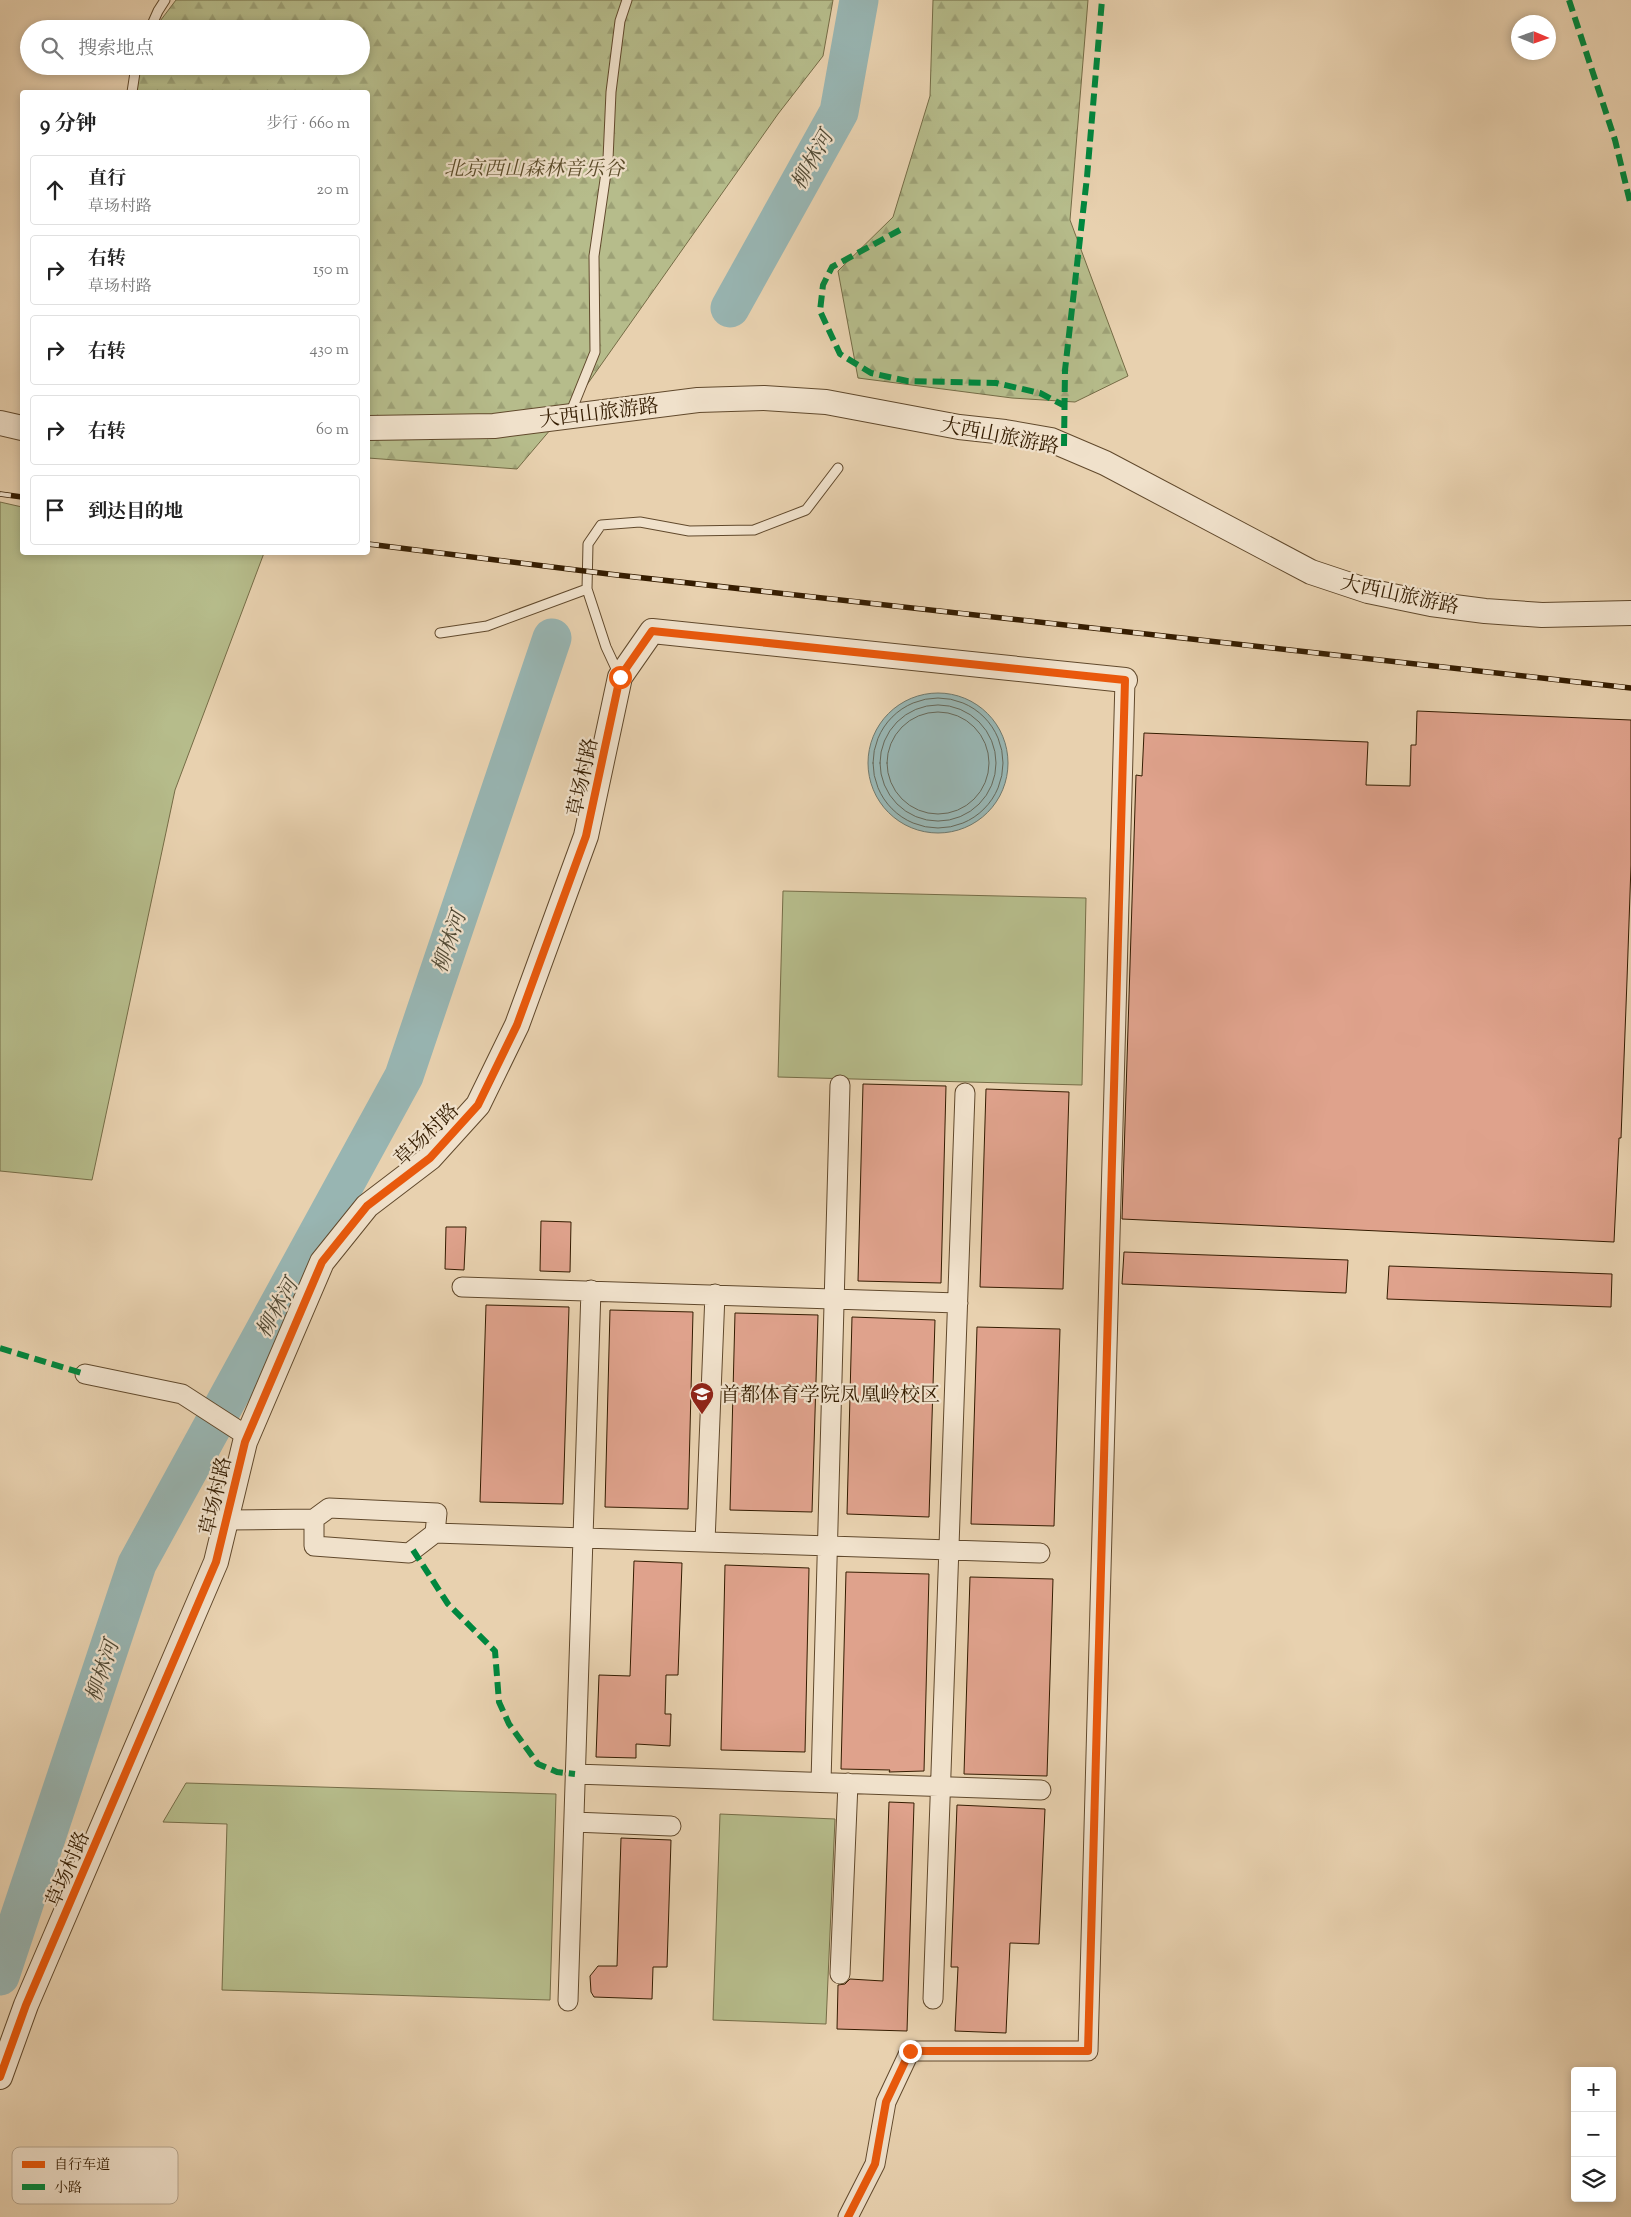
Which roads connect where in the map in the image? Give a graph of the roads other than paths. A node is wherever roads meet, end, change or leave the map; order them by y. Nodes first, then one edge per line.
1 (166, 0) edge
2 (627, 0) edge
3 (154, 20) edge
4 (135, 75) edge
5 (132, 90) edge
6 (569, 416) junction
7 (0, 423) edge
8 (20, 428) edge
9 (370, 428) edge
10 (838, 468) dead end
11 (587, 589) junction
12 (1631, 613) edge
13 (440, 633) dead end
14 (620, 677) junction
15 (1125, 680) joint
16 (840, 1086) dead end
17 (965, 1092) dead end
18 (462, 1287) dead end
19 (591, 1290) junction
20 (715, 1294) junction
21 (834, 1299) junction
22 (958, 1303) junction
23 (85, 1374) dead end
24 (241, 1432) junction
25 (226, 1520) junction
26 (314, 1520) junction
27 (436, 1533) junction
28 (583, 1538) junction
29 (706, 1542) junction
30 (827, 1546) junction
31 (949, 1550) junction
32 (1040, 1553) dead end
33 (575, 1774) junction
34 (821, 1782) junction
35 (848, 1783) junction
36 (941, 1786) junction
37 (1041, 1790) dead end
38 (574, 1822) junction
39 (671, 1826) dead end
40 (840, 1974) dead end
41 (933, 2000) dead end
42 (568, 2001) dead end
43 (0, 2077) edge
44 (848, 2217) edge

1 - 3 lane
2 - 6 lane
4 - 5 lane
6 - 9 street, 大西山旅游路
6 - 12 street, 大西山旅游路
7 - 8 street
10 - 11 lane
11 - 13 lane
11 - 14 lane
14 - 15 street, 草场村路
14 - 24 street, 草场村路
15 - 44 street
16 - 21 street
17 - 22 street
18 - 19 street
19 - 20 street
19 - 28 street
20 - 21 street
20 - 29 street
21 - 22 street
21 - 30 street
22 - 31 street
23 - 24 street
24 - 25 street, 草场村路
25 - 26 street
25 - 43 street, 草场村路
26 - 27 street
26 - 27 street
27 - 28 street
28 - 29 street
28 - 33 street
29 - 30 street
30 - 31 street
30 - 34 street
31 - 32 street
31 - 36 street
33 - 34 street
33 - 38 street
34 - 35 street
35 - 36 street
35 - 40 street
36 - 37 street
36 - 41 street
38 - 39 street
38 - 42 street

